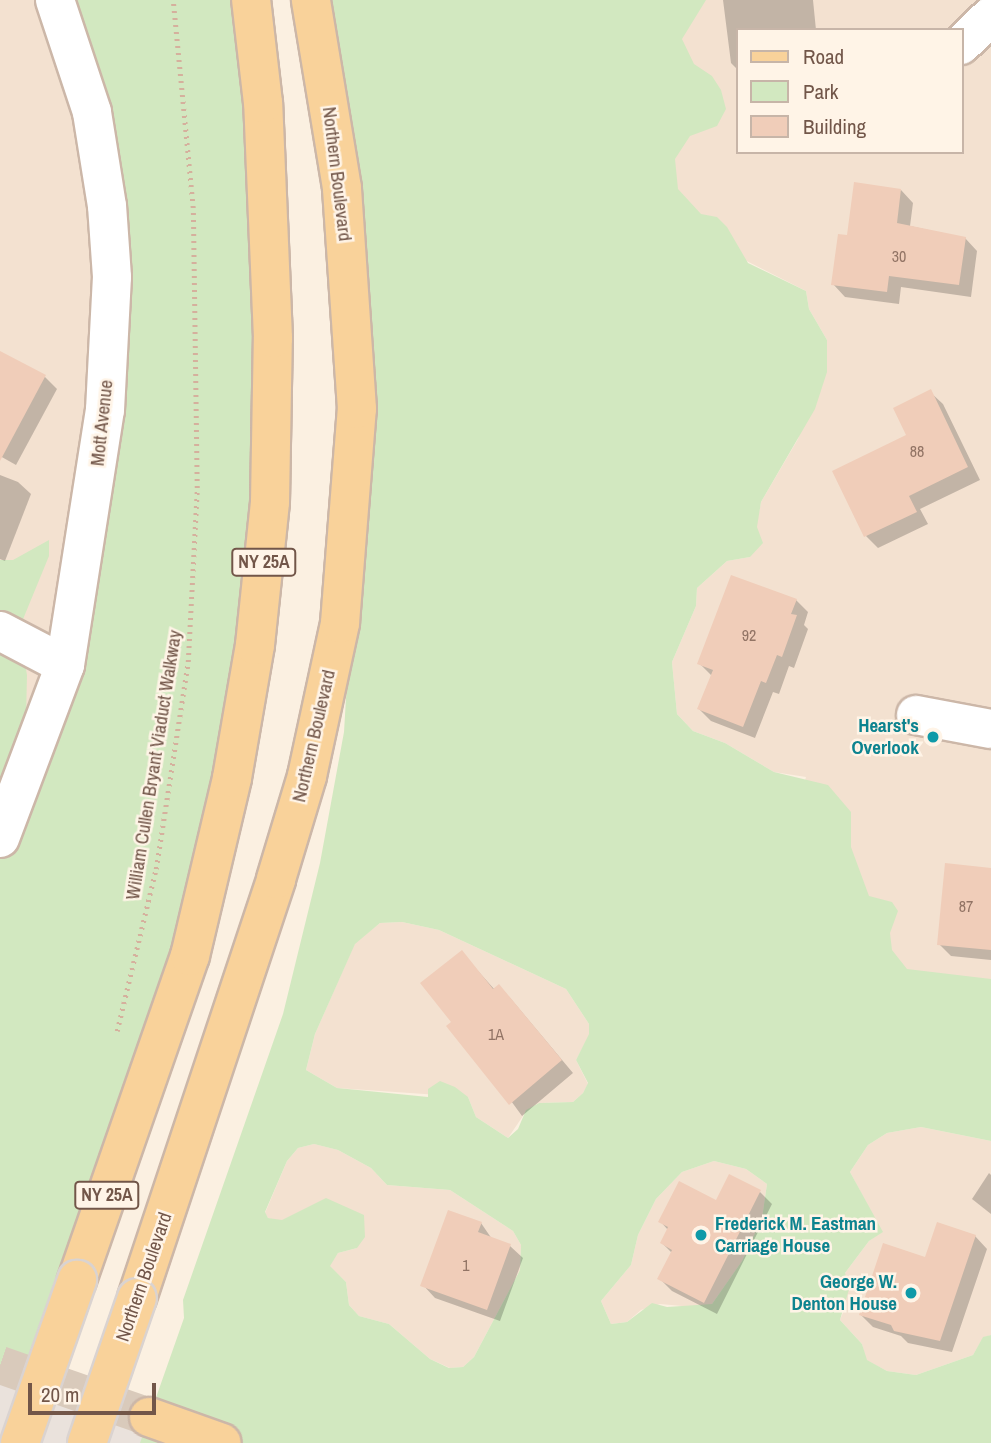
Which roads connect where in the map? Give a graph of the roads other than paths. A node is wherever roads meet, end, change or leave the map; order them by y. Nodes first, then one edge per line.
1 (55, 0) edge
2 (251, 0) edge
3 (311, 0) edge
4 (991, 16) edge
5 (963, 43) edge
6 (0, 631) edge
7 (65, 665) junction
8 (916, 715) dead end
9 (991, 729) edge
10 (0, 838) edge
11 (152, 1427) tunnel mouth
12 (20, 1443) edge
13 (87, 1443) edge
14 (222, 1443) edge

1 - 7 street, Mott Avenue
2 - 12 main road, NY 25A, bridge
3 - 13 main road, Northern Boulevard / NY 25A, bridge
4 - 5 street
6 - 7 street
7 - 10 street, Mott Avenue
8 - 9 street
11 - 14 main road

